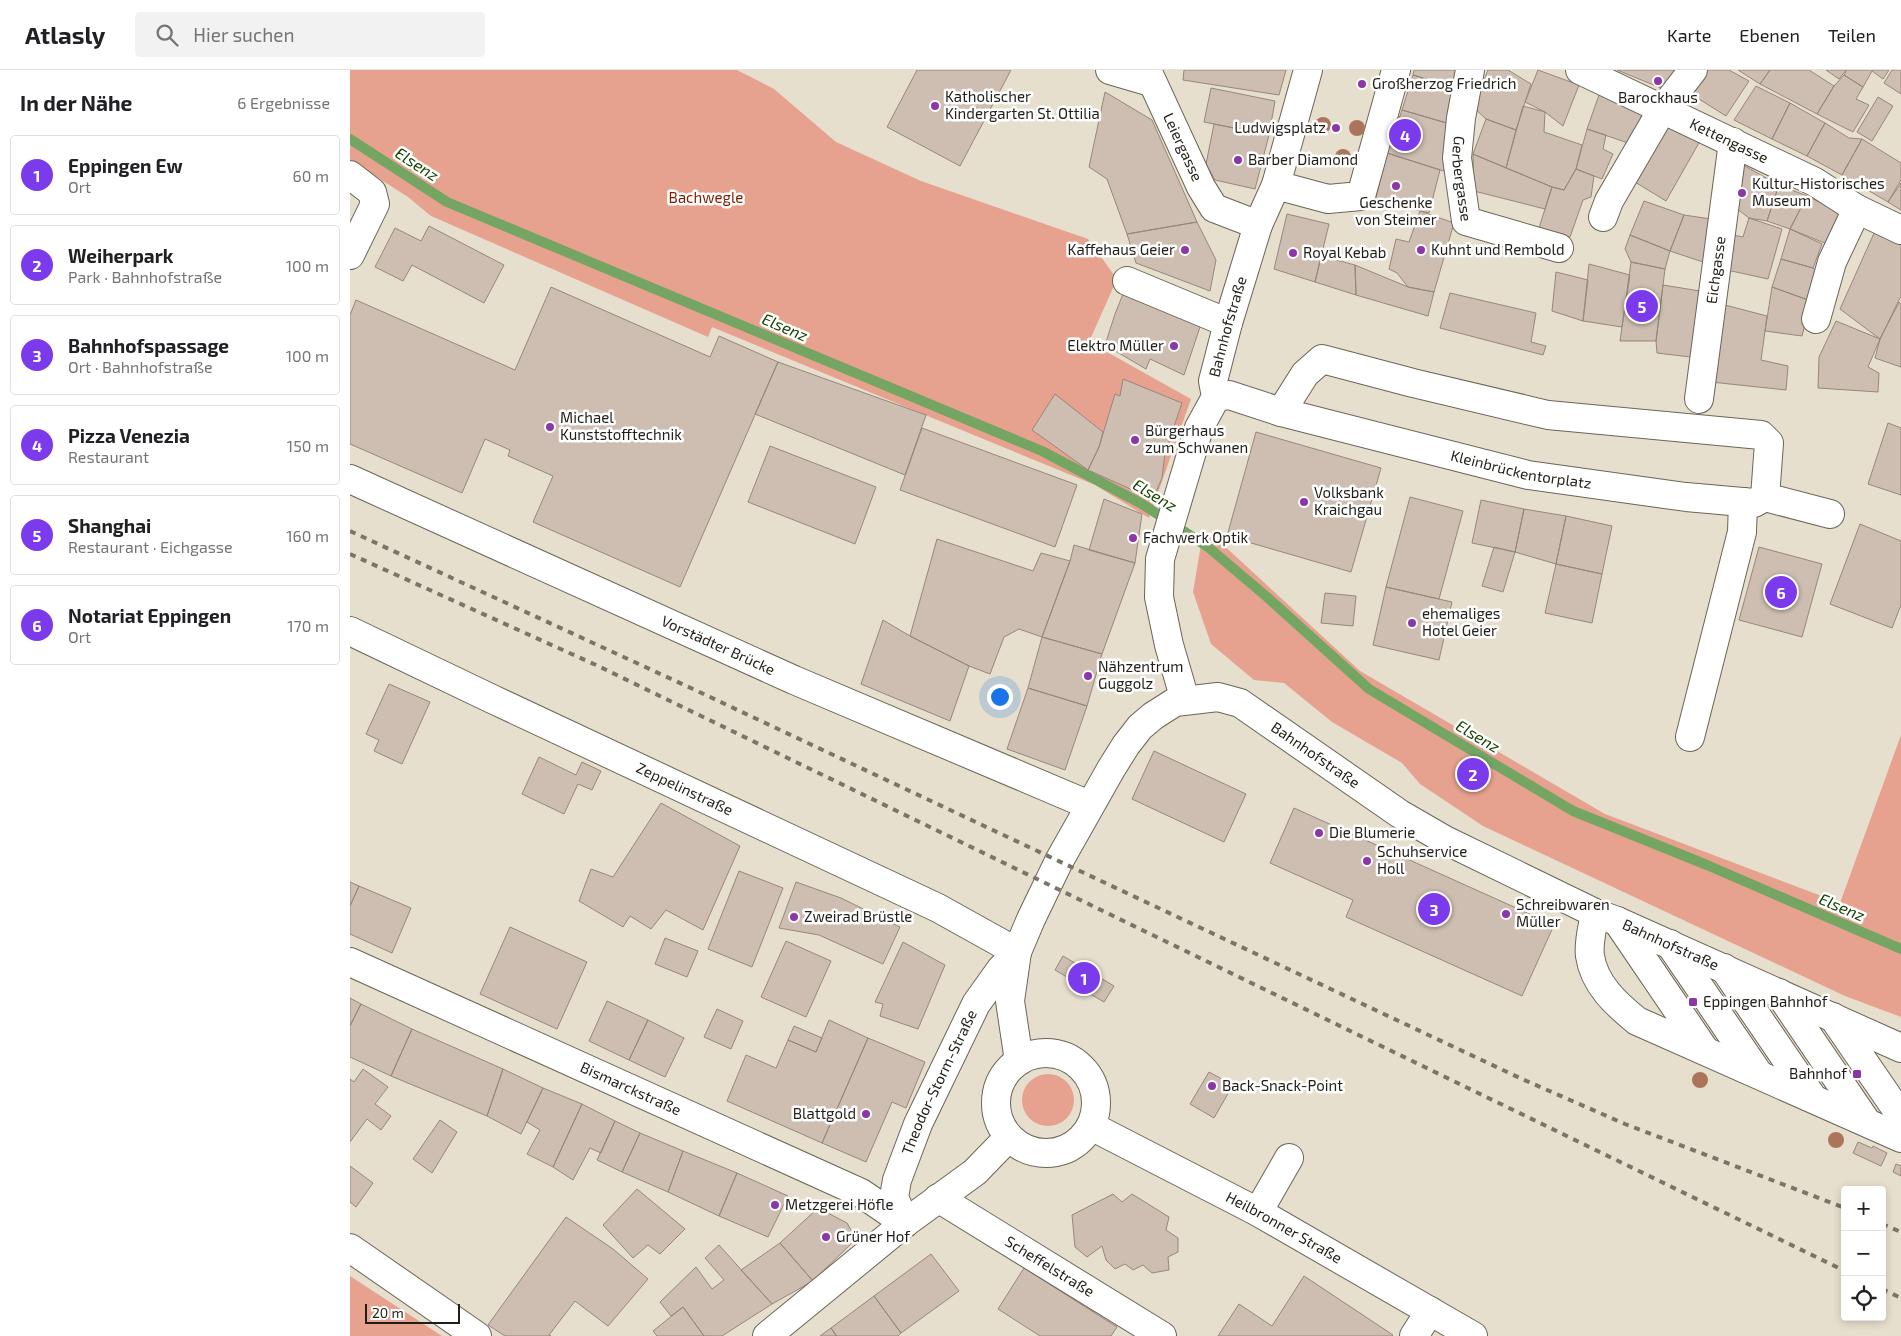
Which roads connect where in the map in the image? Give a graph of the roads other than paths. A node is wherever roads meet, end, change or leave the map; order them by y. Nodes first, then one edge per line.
1 (1110, 70) edge
2 (1308, 70) edge
3 (1396, 70) edge
4 (1470, 70) edge
5 (1580, 70) edge
6 (1693, 70) edge
7 (1149, 76) edge
8 (1662, 110) junction
9 (1733, 142) junction
10 (350, 175) edge
11 (1276, 185) junction
12 (1857, 208) junction
13 (1603, 217) dead end
14 (1258, 225) junction
15 (1901, 230) edge
16 (1559, 248) dead end
17 (350, 255) edge
18 (1127, 281) dead end
19 (1816, 319) dead end
20 (1228, 323) junction
21 (1216, 397) junction
22 (1699, 399) dead end
23 (1281, 412) junction
24 (350, 479) edge
25 (1754, 500) junction
26 (1830, 514) dead end
27 (350, 630) edge
28 (1185, 700) junction
29 (1690, 737) dead end
30 (1089, 805) junction
31 (1606, 917) junction
32 (1670, 944) junction
33 (1017, 952) junction
34 (350, 962) edge
35 (1724, 968) junction
36 (1779, 993) junction
37 (1833, 1017) junction
38 (1901, 1048) edge
39 (1704, 1049) junction
40 (1018, 1061) junction
41 (1758, 1073) junction
42 (1812, 1097) junction
43 (1901, 1116) edge
44 (1866, 1121) junction
45 (1091, 1126) junction
46 (1009, 1137) junction
47 (1901, 1138) edge
48 (1289, 1158) dead end
49 (938, 1198) junction
50 (1258, 1212) junction
51 (905, 1223) junction
52 (350, 1248) edge
53 (1430, 1311) junction
54 (477, 1336) edge
55 (767, 1336) edge
56 (1162, 1336) edge
57 (1414, 1336) edge
58 (1473, 1336) edge

1 - 7 street, Leiergasse
2 - 11 street, Bahnhofstraße
3 - 11 street
4 - 16 street, Gerbergasse
5 - 8 street, Kettengasse
6 - 8 street
7 - 14 street, Leiergasse
8 - 9 street, Kettengasse
8 - 13 street
9 - 12 street, Kettengasse
9 - 22 street, Eichgasse
10 - 17 street
11 - 14 street, Bahnhofstraße
12 - 15 street, Kettengasse
12 - 19 street
14 - 20 street, Bahnhofstraße
18 - 20 street
20 - 21 street, Bahnhofstraße
21 - 23 street, Kleinbrückentorplatz
21 - 28 street, Bahnhofstraße
23 - 25 street, Kleinbrückentorplatz
23 - 25 street
24 - 30 street, Vorstädter Brücke
25 - 26 street, Kleinbrückentorplatz
25 - 29 street
27 - 33 street, Zeppelinstraße
28 - 30 street, Bahnhofstraße
28 - 31 street, Bahnhofstraße
30 - 33 street, Theodor-Storm-Straße
31 - 32 street, Bahnhofstraße
31 - 39 street
31 - 39 street
32 - 35 street, Bahnhofstraße
32 - 41 street
33 - 40 street, Theodor-Storm-Straße
33 - 51 street, Theodor-Storm-Straße
34 - 51 street, Bismarckstraße
35 - 36 street, Bahnhofstraße
35 - 42 street
36 - 37 street, Bahnhofstraße
36 - 44 street
37 - 38 street, Bahnhofstraße
37 - 43 street
39 - 41 street
40 - 45 street
40 - 46 street
41 - 42 street
42 - 44 street
44 - 47 street
45 - 46 street
45 - 50 street, Heilbronner Straße
46 - 49 street
48 - 50 street
49 - 51 street
49 - 56 street, Scheffelstraße
50 - 53 street, Heilbronner Straße
51 - 55 street
52 - 54 street
53 - 57 street
53 - 58 street, Heilbronner Straße

